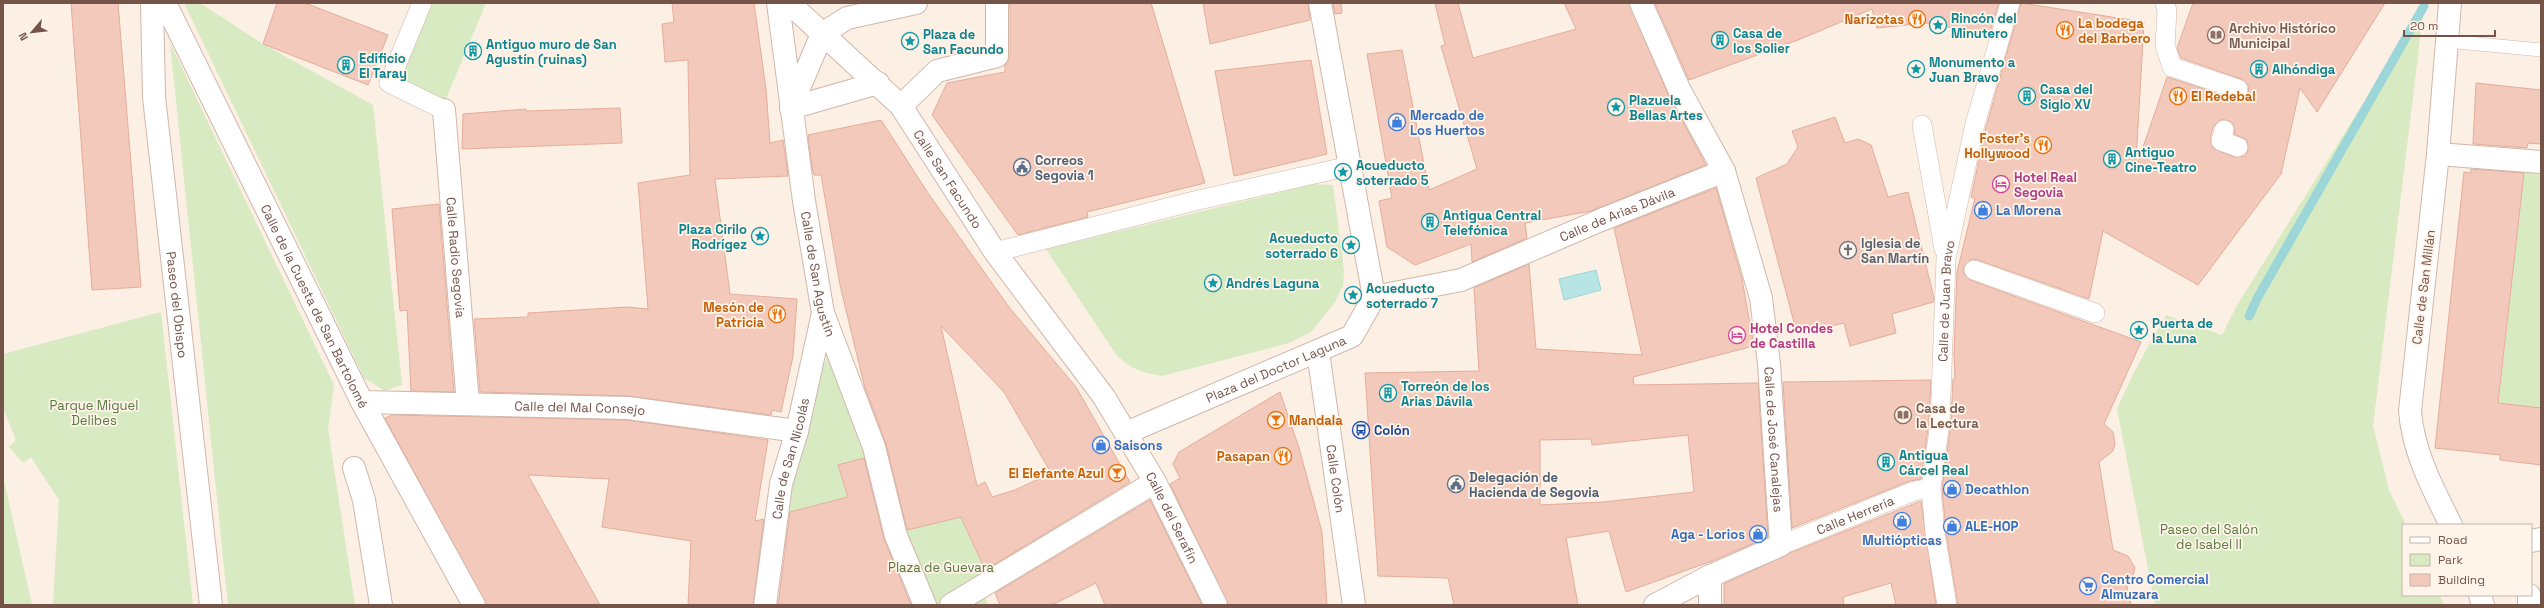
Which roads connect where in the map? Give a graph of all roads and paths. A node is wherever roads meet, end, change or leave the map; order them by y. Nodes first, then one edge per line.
1 (152, 3) edge
2 (164, 3) edge
3 (422, 3) edge
4 (778, 3) edge
5 (789, 3) edge
6 (916, 3) edge
7 (996, 3) edge
8 (1320, 3) edge
9 (1641, 3) edge
10 (2010, 3) edge
11 (2450, 3) edge
12 (2166, 7) edge
13 (822, 34) junction
14 (2446, 41) junction
15 (2541, 50) edge
16 (878, 83) junction
17 (2238, 89) dead end
18 (901, 106) junction
19 (791, 108) junction
20 (444, 110) joint
21 (1922, 125) dead end
22 (2224, 130) dead end
23 (2238, 147) dead end
24 (2438, 154) junction
25 (2541, 162) edge
26 (1350, 166) junction
27 (1724, 171) junction
28 (995, 252) junction
29 (1950, 261) junction
30 (1974, 270) dead end
31 (1374, 297) junction
32 (823, 313) junction
33 (2095, 313) dead end
34 (1318, 352) junction
35 (362, 402) junction
36 (468, 404) junction
37 (797, 431) junction
38 (1126, 433) junction
39 (354, 468) dead end
40 (1155, 482) junction
41 (1931, 488) junction
42 (2451, 524) edge
43 (1781, 545) junction
44 (1710, 576) junction
45 (211, 605) edge
46 (381, 605) edge
47 (474, 605) edge
48 (765, 605) edge
49 (925, 605) edge
50 (951, 605) edge
51 (1216, 605) edge
52 (1354, 605) edge
53 (1655, 605) edge
54 (1710, 605) edge
55 (1947, 605) edge

1 - 45 street, Paseo del Obispo
2 - 35 street, Calle de la Cuesta de San Bartolomé
3 - 20 street
4 - 19 street, Calle de San Agustín
5 - 13 street
6 - 13 street
7 - 18 street
8 - 26 street
9 - 27 street, Calle de José Canalejas
10 - 29 street, Calle de Juan Bravo
11 - 14 street, Calle de San Millán
12 - 17 street
13 - 16 street
13 - 19 street
14 - 15 lane
14 - 24 street, Calle de San Millán
16 - 18 street
16 - 19 street
18 - 28 street, Calle San Facundo
19 - 32 street, Calle de San Agustín
20 - 36 street, Calle Radio Segovia
21 - 29 street
22 - 23 street
24 - 25 street
24 - 42 street, Calle de San Millán
26 - 28 street
26 - 31 street
27 - 31 street, Calle de Arias Dávila
27 - 43 street, Calle de José Canalejas
28 - 38 street
29 - 41 street, Calle de Juan Bravo
30 - 33 street
31 - 34 street, Plaza del Doctor Laguna
32 - 37 street, Calle de San Nicolás
32 - 49 street, Calle de San Agustín
34 - 38 street, Plaza del Doctor Laguna
34 - 52 street, Calle Colón
35 - 36 street, Calle del Mal Consejo
35 - 47 street, Calle de la Cuesta de San Bartolomé
36 - 37 street, Calle del Mal Consejo
37 - 48 street, Calle de San Nicolás
38 - 40 street, Calle del Serafín
39 - 46 street
40 - 50 street
40 - 51 street, Calle del Serafín
41 - 43 street, Calle Herrería
41 - 55 street, Calle de Juan Bravo
43 - 44 street
44 - 53 street
44 - 54 street

